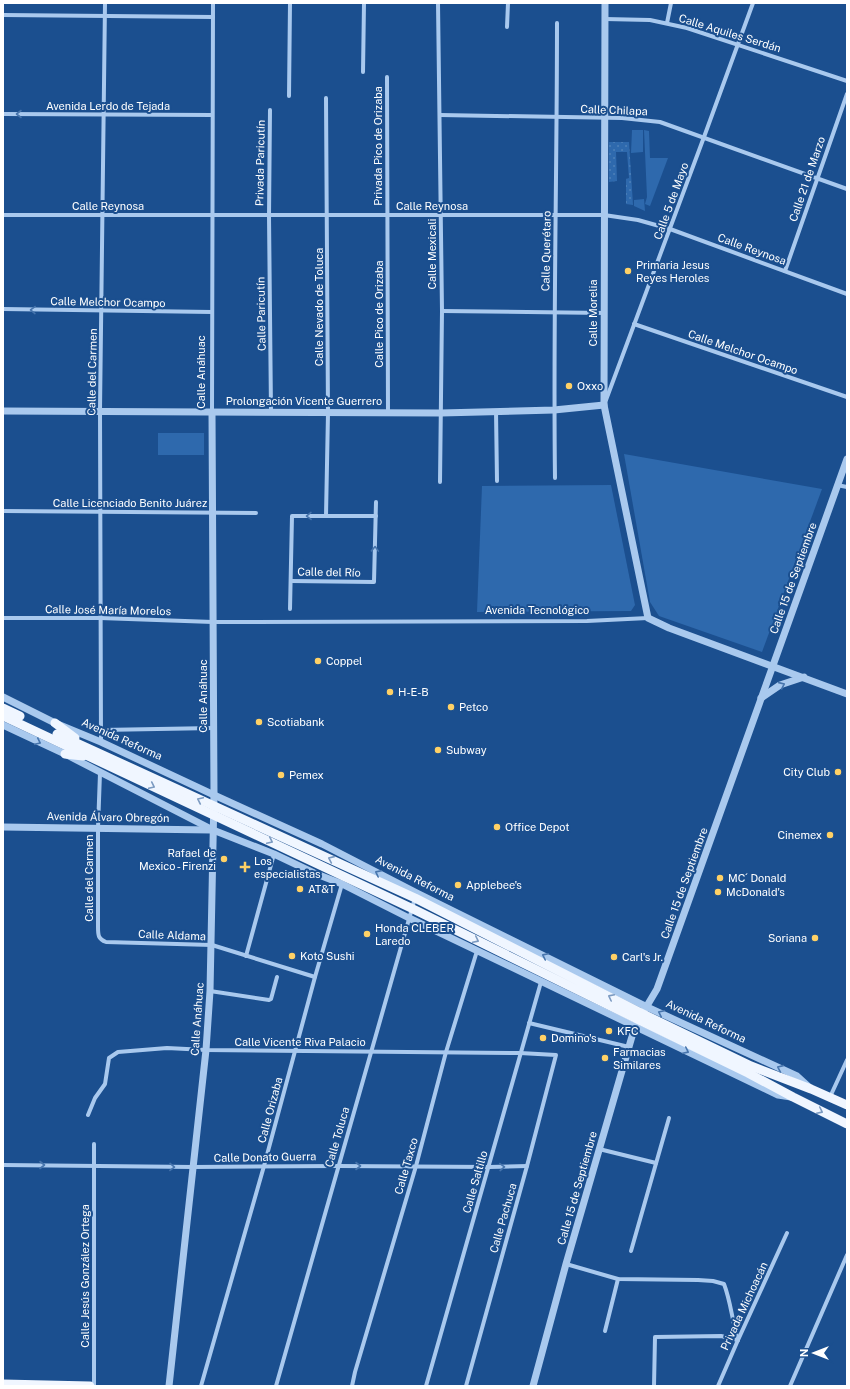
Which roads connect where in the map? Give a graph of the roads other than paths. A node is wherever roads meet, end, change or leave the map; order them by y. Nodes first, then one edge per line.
1 (105, 3) edge
2 (213, 3) edge
3 (290, 3) edge
4 (364, 3) edge
5 (438, 3) edge
6 (508, 3) edge
7 (605, 3) edge
8 (671, 3) edge
9 (753, 3) edge
10 (3, 16) edge
11 (105, 16) junction
12 (213, 17) junction
13 (605, 19) junction
14 (557, 24) dead end
15 (668, 24) junction
16 (507, 28) dead end
17 (738, 44) junction
18 (363, 72) dead end
19 (386, 77) dead end
20 (847, 81) edge
21 (847, 94) edge
22 (289, 96) dead end
23 (326, 98) dead end
24 (270, 110) dead end
25 (3, 114) edge
26 (104, 114) junction
27 (212, 115) junction
28 (440, 115) junction
29 (557, 117) junction
30 (605, 118) junction
31 (704, 137) junction
32 (817, 179) junction
33 (847, 189) edge
34 (556, 214) junction
35 (3, 215) edge
36 (327, 215) junction
37 (388, 215) junction
38 (441, 215) junction
39 (604, 215) junction
40 (102, 216) junction
41 (212, 216) junction
42 (269, 216) junction
43 (670, 229) junction
44 (784, 271) junction
45 (847, 294) edge
46 (3, 309) edge
47 (102, 311) junction
48 (442, 311) junction
49 (212, 312) junction
50 (555, 312) junction
51 (605, 313) junction
52 (634, 324) junction
53 (847, 397) edge
54 (604, 405) junction
55 (100, 410) junction
56 (554, 410) junction
57 (3, 411) edge
58 (496, 411) junction
59 (212, 412) junction
60 (271, 412) junction
61 (441, 412) junction
62 (328, 413) junction
63 (388, 413) junction
64 (847, 459) edge
65 (554, 478) dead end
66 (497, 481) dead end
67 (440, 482) dead end
68 (837, 486) junction
69 (847, 487) edge
70 (376, 502) dead end
71 (3, 511) edge
72 (101, 511) junction
73 (213, 513) junction
74 (256, 513) dead end
75 (326, 516) junction
76 (376, 516) junction
77 (291, 581) junction
78 (290, 609) dead end
79 (3, 618) edge
80 (100, 618) junction
81 (648, 618) junction
82 (213, 622) junction
83 (773, 665) junction
84 (804, 677) junction
85 (847, 694) edge
86 (3, 697) edge
87 (761, 698) junction
88 (3, 708) edge
89 (3, 716) edge
90 (55, 723) junction
91 (3, 725) edge
92 (214, 728) junction
93 (101, 730) junction
94 (101, 742) junction
95 (90, 752) junction
96 (65, 754) junction
97 (100, 773) junction
98 (214, 795) junction
99 (214, 810) junction
100 (3, 827) edge
101 (98, 828) junction
102 (213, 830) junction
103 (274, 854) junction
104 (326, 867) junction
105 (342, 884) junction
106 (416, 895) junction
107 (412, 908) junction
108 (409, 918) junction
109 (98, 935) joint
110 (212, 946) junction
111 (477, 951) junction
112 (246, 956) junction
113 (277, 977) dead end
114 (315, 978) junction
115 (541, 982) junction
116 (210, 991) junction
117 (641, 1017) junction
118 (529, 1023) junction
119 (629, 1047) junction
120 (206, 1050) junction
121 (371, 1051) junction
122 (295, 1052) junction
123 (446, 1052) junction
124 (520, 1053) junction
125 (556, 1055) joint
126 (847, 1060) edge
127 (829, 1098) junction
128 (847, 1105) edge
129 (88, 1115) dead end
130 (669, 1118) dead end
131 (847, 1124) edge
132 (94, 1144) dead end
133 (600, 1149) junction
134 (656, 1163) junction
135 (3, 1165) edge
136 (94, 1165) junction
137 (264, 1166) junction
138 (338, 1166) junction
139 (416, 1166) junction
140 (527, 1166) junction
141 (193, 1167) junction
142 (489, 1167) junction
143 (788, 1234) dead end
144 (631, 1251) dead end
145 (847, 1255) edge
146 (566, 1264) junction
147 (618, 1279) junction
148 (606, 1330) dead end
149 (738, 1340) junction
150 (3, 1384) edge
151 (90, 1386) edge
152 (94, 1386) edge
153 (169, 1386) edge
154 (201, 1386) edge
155 (276, 1386) edge
156 (352, 1386) edge
157 (426, 1386) edge
158 (466, 1386) edge
159 (534, 1386) edge
160 (654, 1386) edge
161 (718, 1386) edge
162 (790, 1386) edge

1 - 11 street, Calle del Carmen
2 - 12 street, Calle Anáhuac
3 - 22 street
4 - 18 street
5 - 28 street, Calle Mexicali
6 - 16 street
7 - 13 street, Calle Morelia
8 - 15 street
9 - 17 street, Calle 5 de Mayo
10 - 11 street
11 - 12 street
11 - 26 street, Calle del Carmen
12 - 27 street, Calle Anáhuac
13 - 15 street, Calle Aquiles Serdán
13 - 30 street, Calle Morelia
14 - 29 street, Calle Querétaro
15 - 17 street, Calle Aquiles Serdán
17 - 20 street, Calle Aquiles Serdán
17 - 31 street, Calle 5 de Mayo
19 - 37 street, Privada Pico de Orizaba
21 - 32 street, Calle 21 de Marzo
23 - 36 street, Calle Nevado de Toluca
24 - 42 street, Privada Paricutín
26 -> 25 street, Avenida Lerdo de Tejada
26 - 27 street, Avenida Lerdo de Tejada
26 - 40 street, Calle del Carmen
27 - 41 street, Calle Anáhuac
28 - 29 street, Calle Chilapa
28 - 38 street, Calle Mexicali
29 - 30 street, Calle Chilapa
29 - 34 street, Calle Querétaro
30 - 31 street, Calle Chilapa
30 - 39 street, Calle Morelia
31 - 32 street, Calle Chilapa
31 - 43 street, Calle 5 de Mayo
32 - 33 street, Calle Chilapa
32 - 44 street, Calle 21 de Marzo
34 - 38 street, Calle Reynosa
34 - 39 street, Calle Reynosa
34 - 50 street, Calle Querétaro
35 - 40 street, Calle Reynosa
36 - 37 street, Calle Reynosa
36 - 42 street, Calle Reynosa
36 - 62 street, Calle Nevado de Toluca
37 - 38 street, Calle Reynosa
37 - 63 street, Calle Pico de Orizaba
38 - 48 street, Calle Mexicali
39 - 43 street, Calle Reynosa
39 - 51 street, Calle Morelia
40 - 41 street, Calle Reynosa
40 - 47 street, Calle del Carmen
41 - 42 street, Calle Reynosa
41 - 49 street, Calle Anáhuac
42 - 60 street, Calle Paricutín
43 - 44 street, Calle Reynosa
43 - 52 street, Calle 5 de Mayo
44 - 45 street, Calle Reynosa
47 -> 46 street, Calle Melchor Ocampo
47 - 49 street, Calle Melchor Ocampo
47 - 55 street, Calle del Carmen
48 - 50 street
48 - 61 street, Calle Mexicali
49 - 59 street, Calle Anáhuac
50 - 51 street
50 - 56 street, Calle Querétaro
51 - 54 street, Calle Morelia
52 - 53 street, Calle Melchor Ocampo
52 - 54 street, Calle 5 de Mayo
54 - 56 street, Prolongación Vicente Guerrero
54 - 81 street, Calle Morelia
55 - 57 street, Prolongación Vicente Guerrero
55 - 59 street, Prolongación Vicente Guerrero
55 - 72 street, Calle del Carmen
56 - 58 street, Prolongación Vicente Guerrero
56 - 65 street, Calle Querétaro
58 - 61 street, Prolongación Vicente Guerrero
58 - 66 street
59 - 60 street, Prolongación Vicente Guerrero
59 - 73 street, Calle Anáhuac
60 - 62 street, Prolongación Vicente Guerrero
61 - 63 street, Prolongación Vicente Guerrero
61 - 67 street, Calle Mexicali
62 - 63 street, Prolongación Vicente Guerrero
62 - 75 street, Calle Nevado de Toluca
64 - 68 street, Calle 15 de Septiembre
68 - 69 street
68 - 83 street, Calle 15 de Septiembre
70 - 76 street, Calle del Río
71 - 72 street, Calle Licenciado Benito Juárez
72 - 73 street, Calle Licenciado Benito Juárez
72 - 80 street, Calle del Carmen
73 - 74 street, Calle Licenciado Benito Juárez
73 - 82 street, Calle Anáhuac
75 - 76 street, Calle del Río
75 -> 77 street, Calle del Río
77 -> 76 street, Calle del Río
77 - 78 street, Calle del Río
79 - 80 street, Calle José María Morelos
80 - 82 street, Calle José María Morelos
80 - 93 street, Calle del Carmen
81 - 82 street, Avenida Tecnológico
81 - 83 street, Avenida Tecnológico
82 - 92 street, Calle Anáhuac
83 - 84 street, Avenida Tecnológico
83 - 87 street, Calle 15 de Septiembre
84 - 85 street, Avenida Tecnológico
87 -> 84 street
86 - 90 street, Avenida Reforma
87 - 117 street, Calle 15 de Septiembre
88 - 95 main road, Avenida Reforma
89 - 95 main road, Avenida Reforma
90 - 94 street, Avenida Reforma
90 - 95 main road
91 -> 96 street, Avenida Reforma
92 - 93 street
92 - 98 street, Calle Anáhuac
93 - 94 street, Calle del Carmen
94 - 98 street, Avenida Reforma
95 - 96 main road
95 - 99 main road, Avenida Reforma
96 - 97 street, Avenida Reforma
97 - 101 street, Calle del Carmen
97 - 102 street, Avenida Reforma
98 - 99 street, Calle Anáhuac
106 -> 98 street, Avenida Reforma
99 - 102 street, Calle Anáhuac
99 -> 104 main road, Avenida Reforma
106 -> 99 main road, Avenida Reforma
100 - 101 street, Avenida Álvaro Obregón
101 - 102 street, Avenida Álvaro Obregón
101 - 109 street, Calle del Carmen
102 - 103 street, Avenida Reforma
102 - 110 street, Calle Anáhuac
103 - 105 street, Avenida Reforma
103 - 112 street
104 - 105 main road
104 - 107 main road, Avenida Reforma
105 - 108 street, Avenida Reforma
105 - 114 street, Calle Orizaba
106 - 107 street, Calle Toluca
117 -> 106 main road, Avenida Reforma
107 - 108 street, Calle Toluca
107 -> 117 main road, Avenida Reforma
108 - 111 street, Avenida Reforma
108 - 121 street, Calle Toluca
109 - 110 street, Calle Aldama
110 - 112 street, Calle Aldama
110 - 116 street, Calle Anáhuac
111 - 115 street, Avenida Reforma
111 - 123 street, Calle Taxco
112 - 114 street, Calle Aldama
113 - 116 street
114 - 122 street, Calle Orizaba
115 - 117 street, Avenida Reforma
115 - 118 street, Calle Saltillo
116 - 120 street, Calle Anáhuac
117 - 119 street, Calle 15 de Septiembre
127 -> 117 main road, Avenida Reforma
117 -> 131 main road, Avenida Reforma
118 - 119 street
118 - 124 street, Calle Saltillo
119 - 133 street, Calle 15 de Septiembre
120 - 122 street, Calle Vicente Riva Palacio
120 - 129 street, Calle Vicente Riva Palacio
120 - 141 street, Calle Anáhuac
121 - 122 street, Calle Vicente Riva Palacio
121 - 123 street, Calle Vicente Riva Palacio
121 - 138 street, Calle Toluca
122 - 137 street, Calle Orizaba
123 - 124 street, Calle Vicente Riva Palacio
123 - 139 street, Calle Taxco
124 - 125 street, Calle Vicente Riva Palacio
124 - 142 street, Calle Saltillo
125 - 140 street, Calle Pachuca
126 - 127 street
127 - 128 main road, Avenida Reforma
130 - 134 street
132 - 136 street, Calle Jesús González Ortega
133 - 134 street
133 - 146 street, Calle 15 de Septiembre
134 - 144 street
135 -> 136 street, Calle Donato Guerra
136 -> 141 street, Calle Donato Guerra
136 - 152 street, Calle Jesús González Ortega
137 - 138 street, Calle Donato Guerra
137 - 141 street, Calle Donato Guerra
137 - 154 street, Calle Orizaba
138 -> 139 street, Calle Donato Guerra
138 - 155 street, Calle Toluca
139 - 142 street, Calle Donato Guerra
139 - 156 street, Calle Taxco
142 -> 140 street, Calle Donato Guerra
140 - 158 street, Calle Pachuca
141 - 153 street, Calle Anáhuac
142 - 157 street, Calle Saltillo
143 - 149 street, Privada Michoacán
145 - 162 street
146 - 147 street
146 - 159 street, Calle 15 de Septiembre
147 - 148 street
147 - 149 street
149 - 160 street
149 - 161 street, Privada Michoacán
150 - 151 main road

